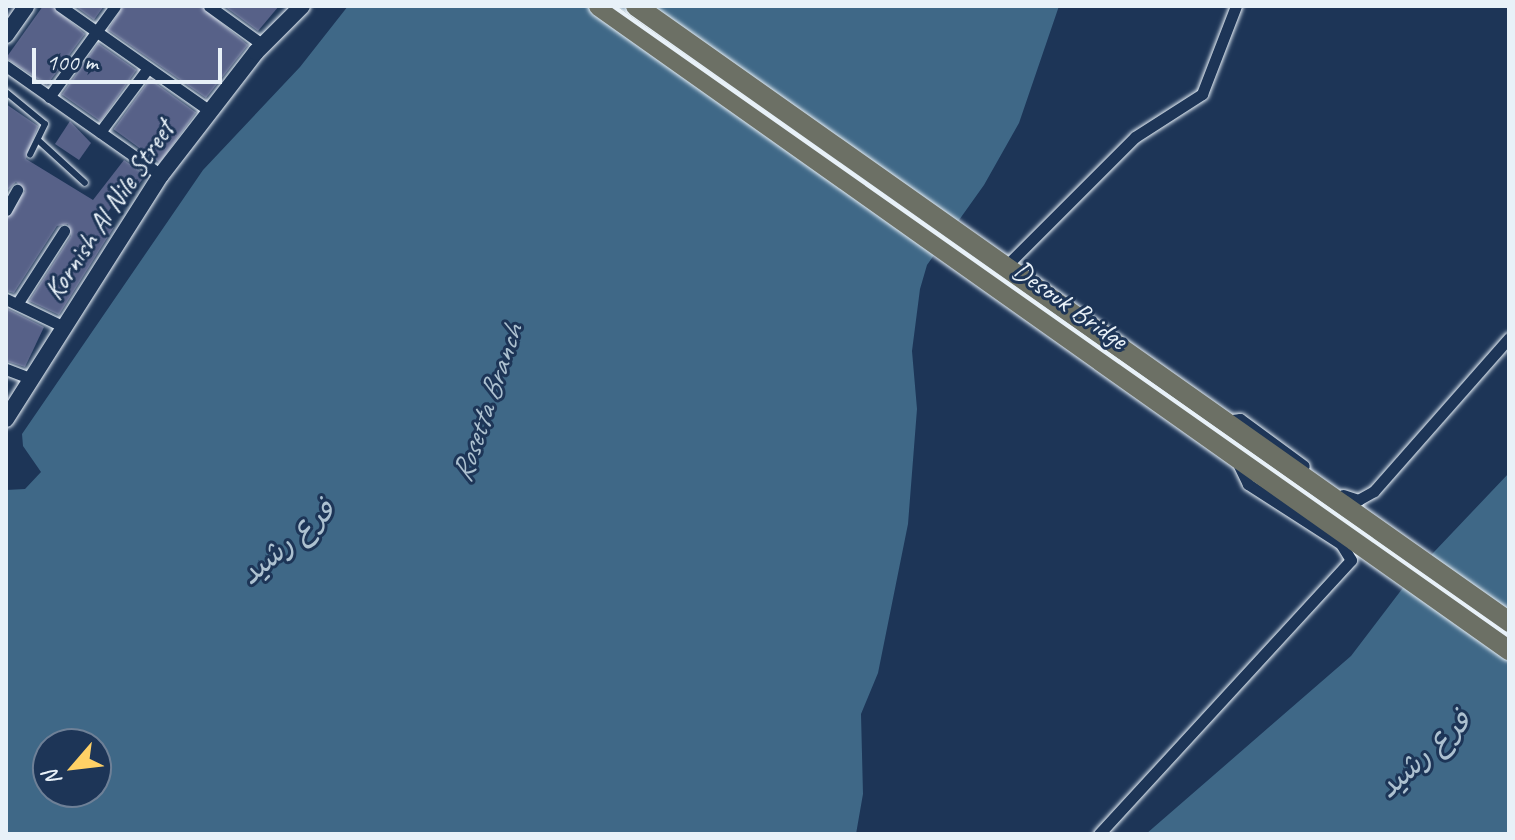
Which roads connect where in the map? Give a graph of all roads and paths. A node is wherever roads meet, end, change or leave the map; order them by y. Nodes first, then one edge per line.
1 (26, 6) edge
2 (60, 6) edge
3 (115, 6) edge
4 (209, 6) edge
5 (302, 6) edge
6 (599, 6) edge
7 (636, 6) edge
8 (1236, 6) edge
9 (96, 32) junction
10 (6, 35) edge
11 (263, 45) junction
12 (6, 66) edge
13 (148, 68) junction
14 (6, 92) edge
15 (49, 97) junction
16 (210, 111) junction
17 (100, 132) junction
18 (39, 141) junction
19 (30, 155) dead end
20 (161, 175) junction
21 (85, 183) dead end
22 (17, 190) dead end
23 (6, 210) edge
24 (64, 231) dead end
25 (1006, 266) junction
26 (12, 302) edge
27 (62, 326) junction
28 (1509, 338) edge
29 (6, 369) edge
30 (29, 378) junction
31 (6, 419) edge
32 (1225, 421) junction
33 (1235, 454) junction
34 (1509, 622) edge
35 (1509, 650) edge
36 (1099, 834) edge

1 - 10 main road
2 - 9 street
3 - 9 street
4 - 11 street
5 - 11 main road, Kornish Al Nile Street
6 - 33 highway, Desouk Bridge
7 - 25 highway, Desouk Bridge
8 - 25 street
9 - 13 street
9 - 15 street
11 - 16 main road, Kornish Al Nile Street
12 - 15 street
13 - 16 street
13 - 17 street
14 - 18 lane
15 - 17 street
16 - 20 main road, Kornish Al Nile Street
17 - 20 street
18 - 19 lane
18 - 21 lane
20 - 27 main road, Kornish Al Nile Street
22 - 23 street
24 - 26 street
25 - 32 highway, Desouk Bridge
26 - 27 street
27 - 30 main road, Kornish Al Nile Street
28 - 32 street
29 - 30 street
30 - 31 main road, Kornish Al Nile Street
32 - 34 highway, Desouk Bridge
33 - 35 highway, Desouk Bridge
33 - 36 street

